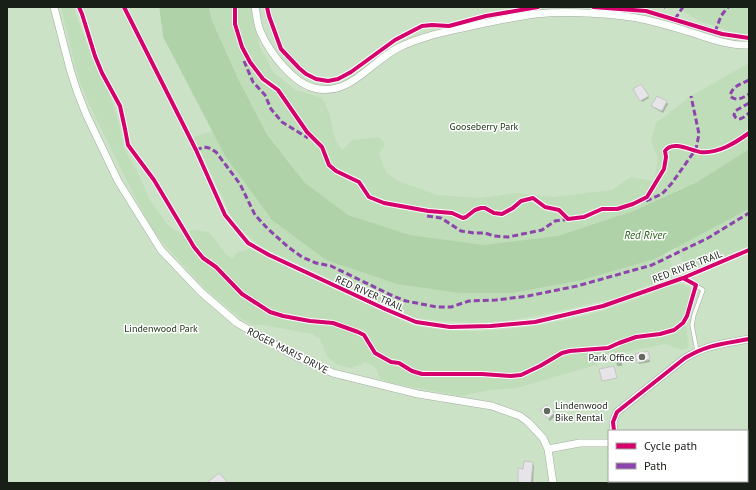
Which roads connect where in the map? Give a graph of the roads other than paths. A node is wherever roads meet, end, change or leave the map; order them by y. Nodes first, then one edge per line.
1 (54, 7) edge
2 (255, 7) edge
3 (749, 45) edge
4 (683, 278) dead end
5 (749, 339) edge
6 (697, 351) junction
7 (614, 430) edge
8 (608, 443) edge
9 (548, 449) junction
10 (553, 483) edge

1 - 9 street, ROGER MARIS DRIVE
2 - 3 street
4 - 6 lane
5 - 6 street
6 - 7 street
8 - 9 street
9 - 10 street, ROGER MARIS DRIVE

